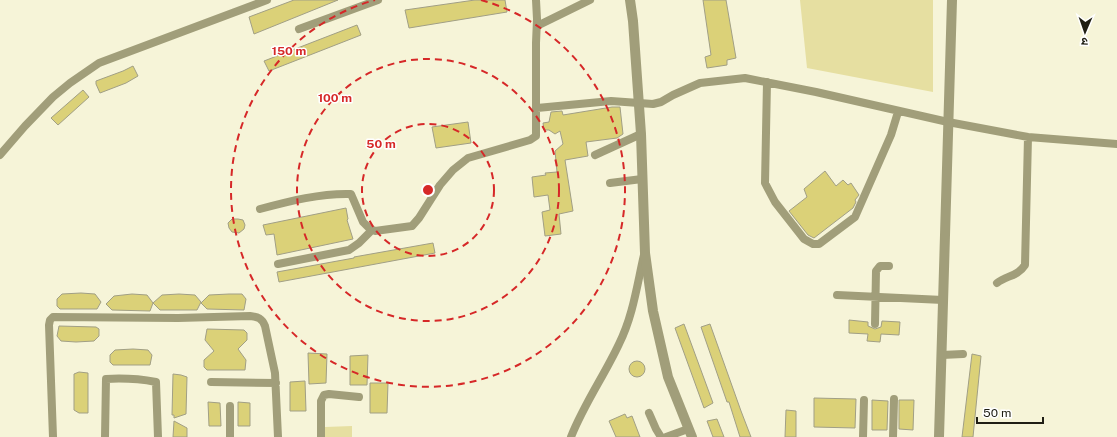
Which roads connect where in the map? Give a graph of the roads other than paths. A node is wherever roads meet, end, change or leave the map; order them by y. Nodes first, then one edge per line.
1 (267, 0) edge
2 (378, 0) edge
3 (536, 0) edge
4 (590, 0) edge
5 (630, 0) edge
6 (952, 0) edge
7 (536, 26) junction
8 (299, 29) dead end
9 (767, 82) junction
10 (639, 103) junction
11 (537, 108) junction
12 (898, 112) junction
13 (948, 122) junction
14 (641, 134) junction
15 (1028, 137) junction
16 (1117, 144) edge
17 (0, 155) edge
18 (595, 155) dead end
19 (642, 179) junction
20 (610, 183) dead end
21 (260, 209) dead end
22 (372, 230) junction
23 (645, 253) junction
24 (278, 264) dead end
25 (889, 266) dead end
26 (997, 283) dead end
27 (837, 295) dead end
28 (876, 297) junction
29 (943, 300) junction
30 (875, 324) dead end
31 (963, 354) dead end
32 (942, 355) junction
33 (211, 382) dead end
34 (276, 383) junction
35 (359, 397) dead end
36 (894, 398) dead end
37 (864, 400) dead end
38 (230, 406) dead end
39 (649, 413) dead end
40 (690, 433) edge
41 (52, 437) edge
42 (105, 437) edge
43 (158, 437) edge
44 (230, 437) edge
45 (278, 437) edge
46 (321, 437) edge
47 (571, 437) edge
48 (661, 437) edge
49 (666, 437) edge
50 (863, 437) edge
51 (893, 437) edge
52 (939, 437) edge

1 - 17 street
2 - 8 street
3 - 7 street
4 - 7 street
5 - 10 street
6 - 13 street
7 - 11 street
9 - 10 street
9 - 12 street
9 - 12 street
10 - 11 street
10 - 14 street
11 - 22 street
12 - 13 street
13 - 15 street
13 - 29 street
14 - 18 street
14 - 19 street
15 - 16 street
15 - 26 street
19 - 20 street
19 - 23 street
21 - 22 street
22 - 24 street
23 - 40 street
23 - 47 street
25 - 28 street
27 - 28 street
28 - 29 street
28 - 30 street
29 - 32 street
31 - 32 street
32 - 52 street
33 - 34 street
34 - 41 street
34 - 45 street
35 - 46 street
36 - 51 street
37 - 50 street
38 - 44 street
39 - 48 street
40 - 49 street
42 - 43 street

